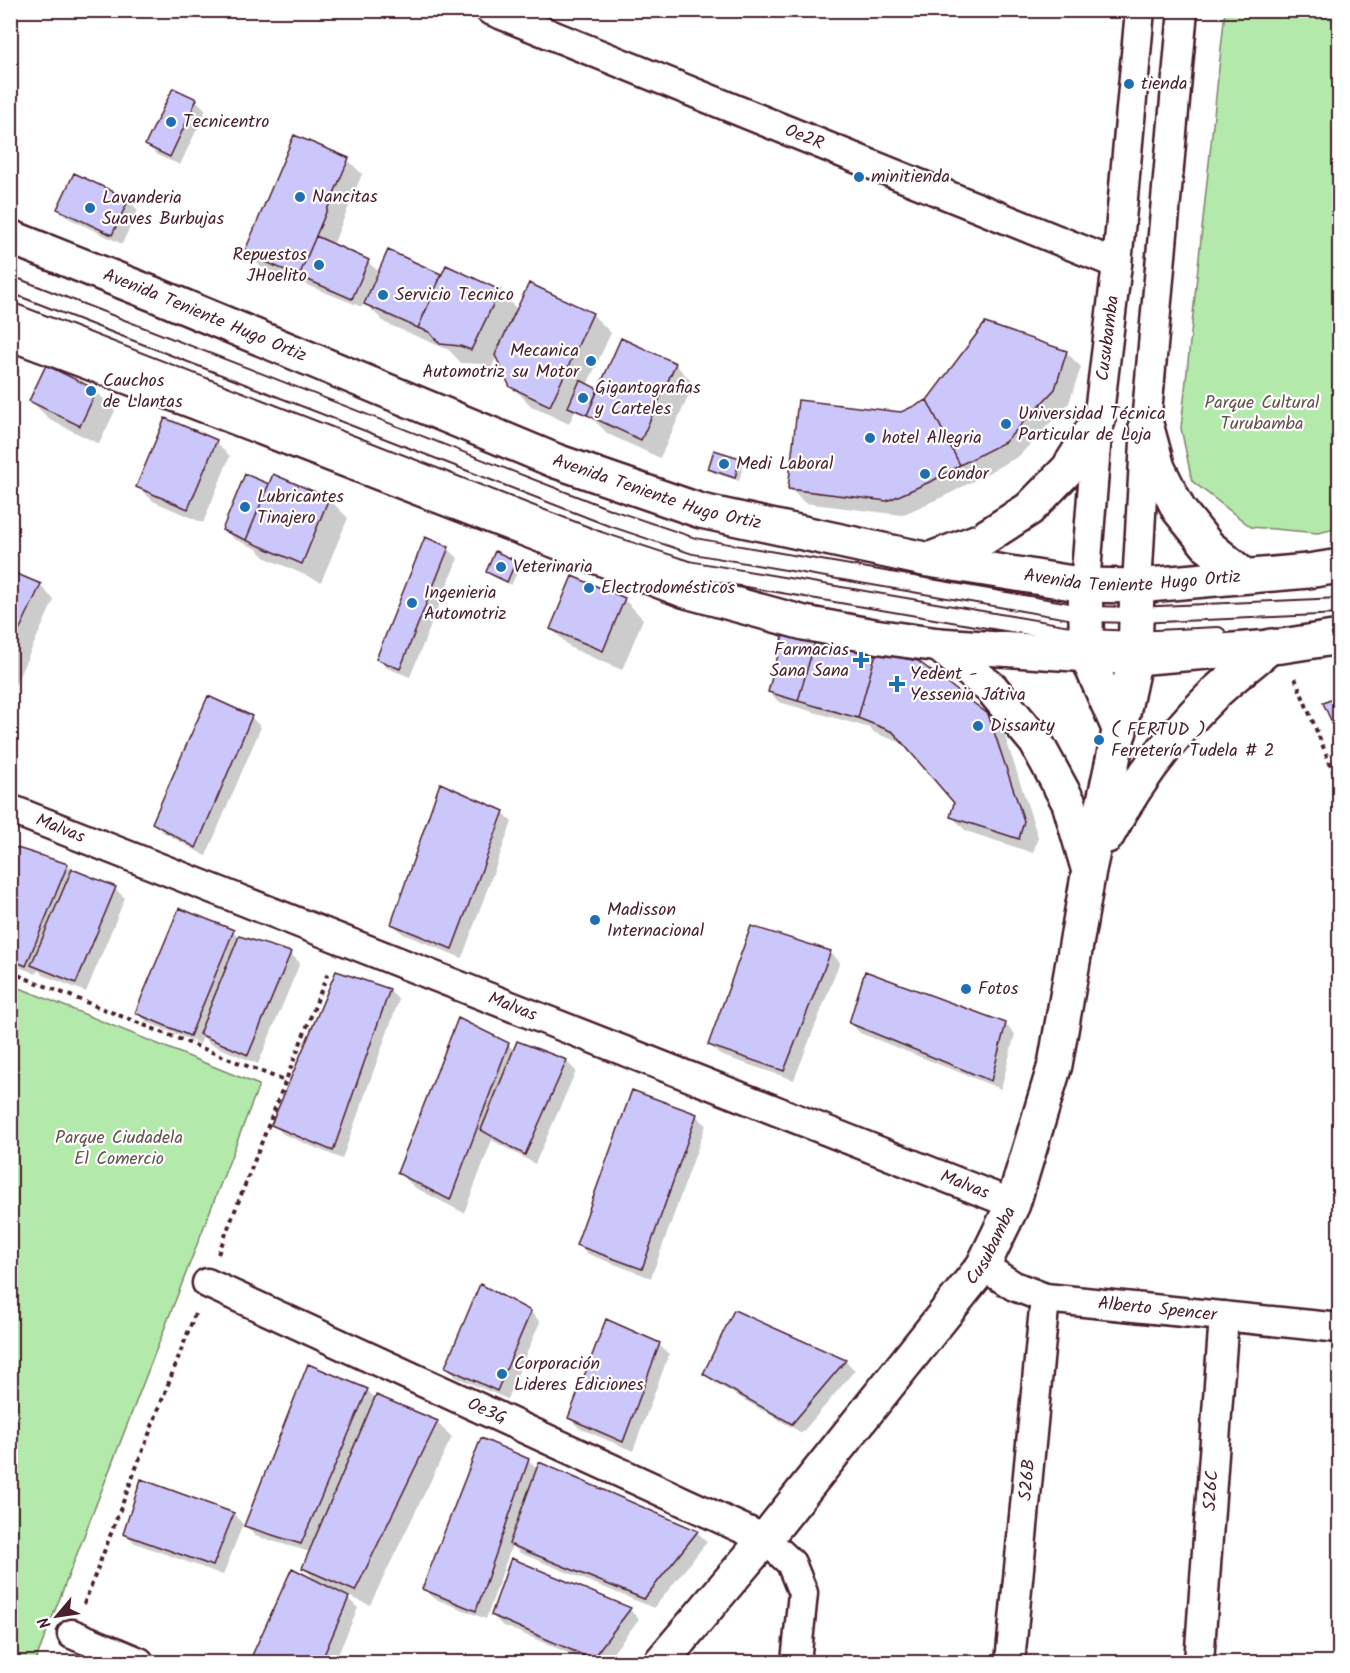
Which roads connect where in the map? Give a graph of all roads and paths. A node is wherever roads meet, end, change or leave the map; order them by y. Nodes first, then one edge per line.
1 (490, 10) edge
2 (1140, 10) edge
3 (1183, 10) edge
4 (10, 237) edge
5 (1117, 264) junction
6 (10, 285) edge
7 (10, 310) edge
8 (10, 333) edge
9 (1098, 421) junction
10 (1146, 424) junction
11 (929, 560) junction
12 (1340, 566) edge
13 (1243, 575) junction
14 (1340, 606) edge
15 (1086, 623) junction
16 (1136, 624) junction
17 (1340, 630) edge
18 (1231, 635) dead end
19 (1340, 638) edge
20 (1273, 642) junction
21 (939, 645) junction
22 (1120, 731) junction
23 (1340, 788) edge
24 (10, 809) edge
25 (1089, 870) junction
26 (341, 939) junction
27 (10, 972) edge
28 (285, 1081) junction
29 (1013, 1204) junction
30 (983, 1266) junction
31 (207, 1283) junction
32 (1045, 1298) junction
33 (1224, 1316) junction
34 (1340, 1328) edge
35 (765, 1539) junction
36 (72, 1634) joint
37 (139, 1662) edge
38 (662, 1662) edge
39 (796, 1662) edge
40 (1010, 1662) edge
41 (1199, 1662) edge

1 - 5 street, Oe2R
2 - 5 street, Cusubamba
3 - 10 street, Cusubamba
4 - 11 main road, Avenida Teniente Hugo Ortiz
5 - 9 street, Cusubamba
6 - 15 lane
7 - 15 lane
8 - 21 main road, Avenida Teniente Hugo Ortiz
9 - 11 main road
9 - 15 street, Cusubamba
10 - 13 main road
10 - 16 street, Cusubamba
11 - 15 main road, Avenida Teniente Hugo Ortiz
12 - 13 main road, Avenida Teniente Hugo Ortiz
13 - 16 main road, Avenida Teniente Hugo Ortiz
14 - 16 lane
15 - 16 main road, Avenida Teniente Hugo Ortiz
15 - 16 main road, Avenida Teniente Hugo Ortiz
15 - 21 main road, Avenida Teniente Hugo Ortiz
15 - 22 main road, Cusubamba
16 - 18 lane
16 - 20 main road, Avenida Teniente Hugo Ortiz
16 - 22 main road, Cusubamba
17 - 20 lane
19 - 20 main road, Avenida Teniente Hugo Ortiz
20 - 23 path
20 - 25 main road
21 - 25 main road
22 - 25 main road, Cusubamba
24 - 26 street, Malvas
25 - 29 main road, Cusubamba
26 - 28 path
26 - 29 street, Malvas
27 - 28 path
28 - 31 path
29 - 30 main road, Cusubamba
30 - 32 street, Alberto Spencer
30 - 35 main road, Cusubamba
31 - 35 street, Oe3G
31 - 36 path
32 - 33 street, Alberto Spencer
32 - 40 street, S26B
33 - 34 street, Alberto Spencer
33 - 41 street, S26C
35 - 38 main road, Cusubamba
35 - 39 street, Oe3G
36 - 37 street

